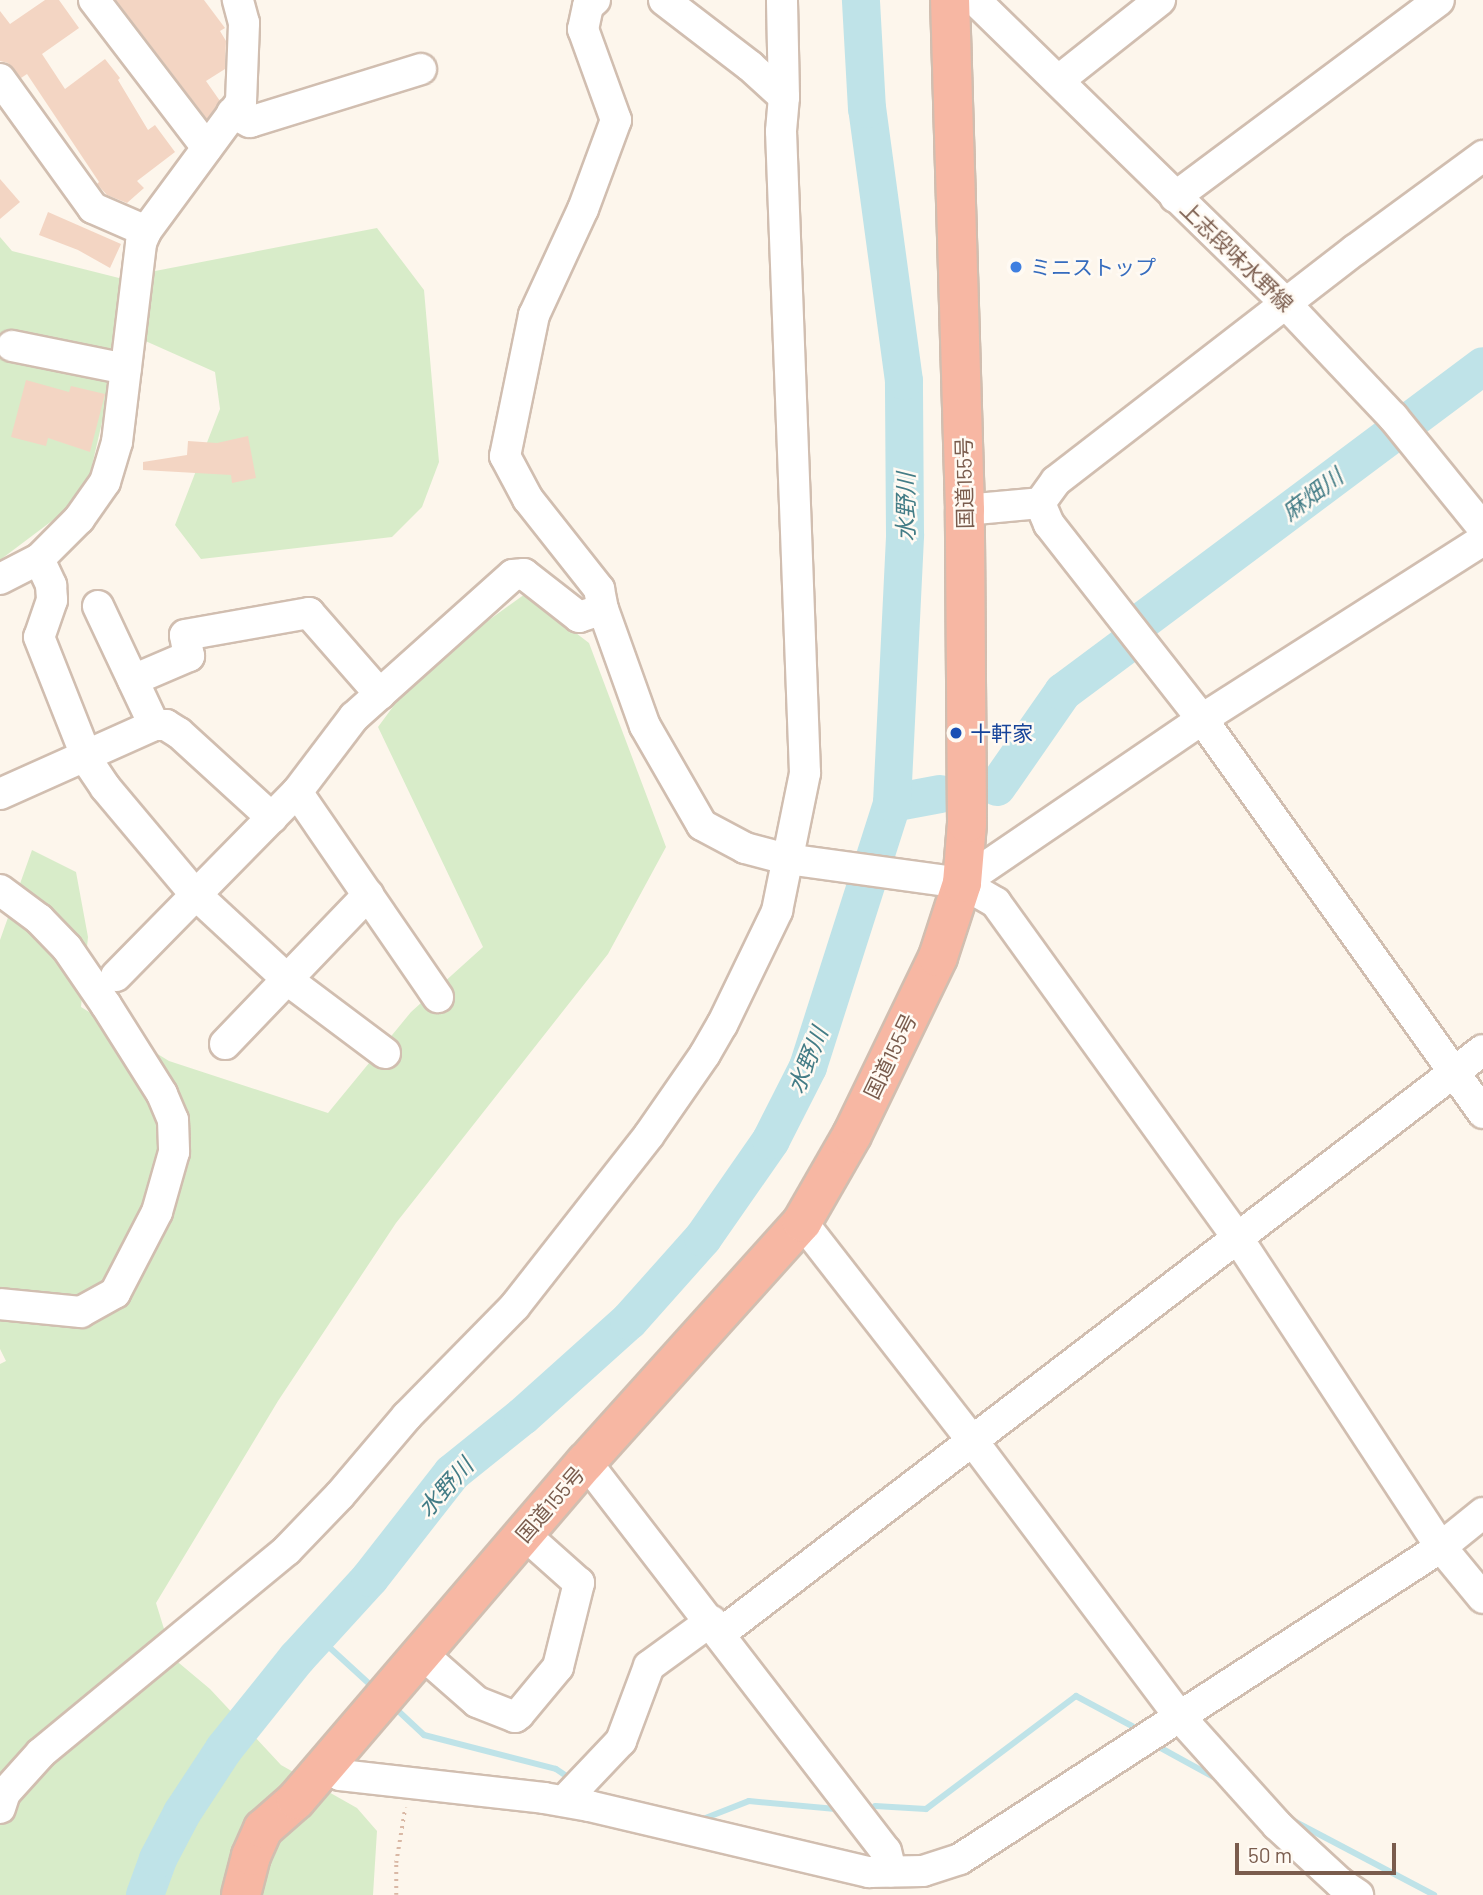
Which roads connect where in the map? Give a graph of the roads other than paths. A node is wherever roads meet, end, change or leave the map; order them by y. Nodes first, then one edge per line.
1 (94, 0) edge
2 (238, 0) edge
3 (595, 0) edge
4 (664, 0) edge
5 (782, 0) edge
6 (950, 0) edge
7 (975, 0) edge
8 (1160, 0) edge
9 (1439, 0) edge
10 (421, 69) dead end
11 (0, 79) edge
12 (1059, 80) junction
13 (784, 97) junction
14 (232, 113) junction
15 (207, 148) junction
16 (1483, 156) edge
17 (1175, 197) junction
18 (146, 232) junction
19 (1286, 303) junction
20 (12, 346) dead end
21 (126, 369) junction
22 (1040, 503) junction
23 (965, 510) junction
24 (1483, 528) edge
25 (1483, 540) edge
26 (39, 558) junction
27 (0, 579) edge
28 (98, 606) dead end
29 (603, 610) junction
30 (133, 680) junction
31 (380, 694) junction
32 (1202, 719) junction
33 (154, 725) junction
34 (86, 755) junction
35 (297, 792) junction
36 (0, 794) edge
37 (272, 818) junction
38 (787, 859) junction
39 (951, 881) junction
40 (0, 890) edge
41 (194, 893) junction
42 (368, 895) junction
43 (116, 976) dead end
44 (287, 979) junction
45 (438, 997) dead end
46 (225, 1044) dead end
47 (1483, 1049) edge
48 (385, 1053) dead end
49 (1454, 1072) junction
50 (1483, 1113) edge
51 (802, 1222) junction
52 (1237, 1237) junction
53 (0, 1304) edge
54 (972, 1440) junction
55 (586, 1462) junction
56 (1483, 1513) edge
57 (524, 1534) junction
58 (1441, 1546) junction
59 (1483, 1598) edge
60 (716, 1627) junction
61 (421, 1653) junction
62 (1179, 1716) junction
63 (324, 1764) junction
64 (564, 1801) junction
65 (0, 1808) edge
66 (891, 1871) junction
67 (241, 1895) edge
68 (1358, 1895) edge

1 - 15 street
2 - 14 street
3 - 29 street
4 - 13 street
5 - 13 street
6 - 23 highway, 国道155号
7 - 12 street, 上志段味水野線
8 - 12 street
9 - 17 street
10 - 14 street
11 - 18 street
12 - 17 street, 上志段味水野線
13 - 38 street
14 - 15 street
15 - 18 street
16 - 19 street
17 - 19 street, 上志段味水野線
18 - 21 street
19 - 22 street
19 - 24 street, 上志段味水野線
20 - 21 street
21 - 26 street
22 - 23 street
22 - 32 street
23 - 39 highway, 国道155号
25 - 32 street
26 - 27 street
26 - 34 street
28 - 30 street
29 - 31 street
29 - 38 street
30 - 31 street
30 - 33 street
31 - 35 street
32 - 39 street
32 - 49 street
33 - 34 street
33 - 37 street
34 - 36 street
34 - 41 street
35 - 37 street
35 - 42 street
37 - 41 street
38 - 39 street
38 - 65 street
39 - 51 highway, 国道155号
39 - 52 street
40 - 53 street
41 - 43 street
41 - 44 street
42 - 44 street
42 - 45 street
44 - 46 street
44 - 48 street
47 - 49 street
49 - 50 street
49 - 52 street
51 - 54 street
51 - 55 highway, 国道155号
52 - 54 street
52 - 58 street
54 - 60 street
54 - 62 street
55 - 57 highway, 国道155号
55 - 60 street
56 - 58 street
57 - 61 highway, 国道155号
57 - 61 street
58 - 59 street
58 - 62 street
60 - 64 street
60 - 66 street
61 - 63 highway, 国道155号
62 - 66 street
62 - 68 street
63 - 64 street
63 - 67 highway, 国道155号
64 - 66 street

